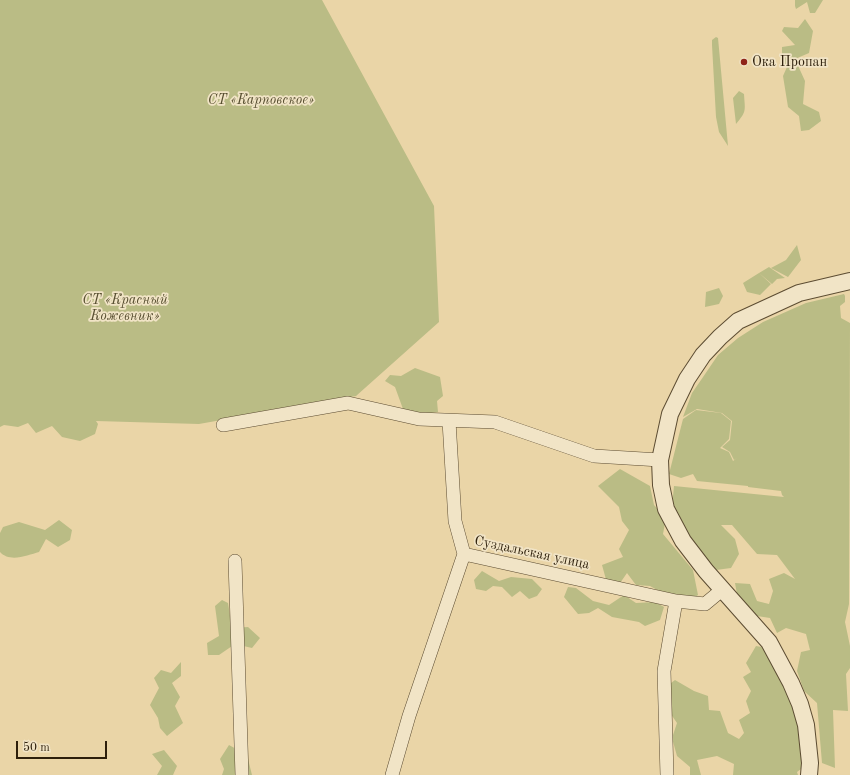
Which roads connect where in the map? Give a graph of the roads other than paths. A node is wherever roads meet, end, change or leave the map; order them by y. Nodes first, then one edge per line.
1 (850, 281) edge
2 (449, 421) junction
3 (223, 425) dead end
4 (660, 460) junction
5 (464, 554) junction
6 (235, 561) dead end
7 (723, 589) junction
8 (676, 601) junction
9 (242, 775) edge
10 (392, 775) edge
11 (667, 775) edge
12 (809, 775) edge

1 - 4 street
2 - 3 street
2 - 4 street
2 - 5 street
4 - 7 street
5 - 8 street, Суздальская улица
5 - 10 street, Суздальская улица
6 - 9 street
7 - 8 street, Суздальская улица
7 - 12 street
8 - 11 street

